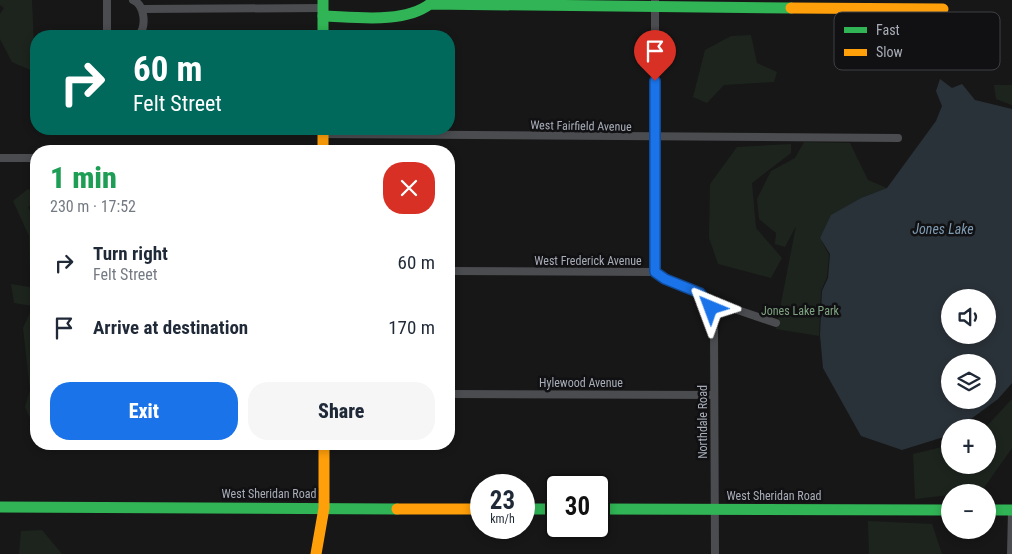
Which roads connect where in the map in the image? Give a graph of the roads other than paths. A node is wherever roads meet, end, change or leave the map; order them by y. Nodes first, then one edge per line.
1 (107, 0) edge
2 (133, 0) edge
3 (430, 2) edge
4 (655, 3) edge
5 (323, 8) edge
6 (142, 9) junction
7 (943, 9) dead end
8 (107, 30) edge
9 (141, 30) edge
10 (323, 30) edge
11 (455, 134) edge
12 (656, 138) junction
13 (898, 138) dead end
14 (0, 158) edge
15 (30, 158) edge
16 (455, 271) edge
17 (655, 272) junction
18 (700, 293) junction
19 (776, 323) dead end
20 (455, 394) edge
21 (714, 395) junction
22 (324, 450) edge
23 (0, 507) edge
24 (324, 508) junction
25 (470, 509) edge
26 (610, 509) edge
27 (714, 509) junction
28 (941, 510) edge
29 (996, 510) edge
30 (1012, 510) edge
31 (316, 554) edge
32 (714, 554) edge
33 (1011, 554) edge

1 - 8 street
2 - 6 street
3 - 4 street
3 - 5 street
4 - 7 street
4 - 12 street
5 - 6 street
5 - 10 street
6 - 9 street
11 - 12 street, West Fairfield Avenue
12 - 13 street, West Fairfield Avenue
12 - 17 street
14 - 15 street
16 - 17 street, West Frederick Avenue
17 - 18 street, West Frederick Avenue
18 - 19 street, West Frederick Avenue
18 - 21 street, Northdale Road
20 - 21 street, Hylewood Avenue
21 - 27 street, Northdale Road
22 - 24 street
23 - 24 street, West Sheridan Road
24 - 25 street, West Sheridan Road
24 - 31 street
26 - 27 street, West Sheridan Road
27 - 28 street, West Sheridan Road
27 - 32 street, Northdale Road
29 - 30 street
30 - 33 street

